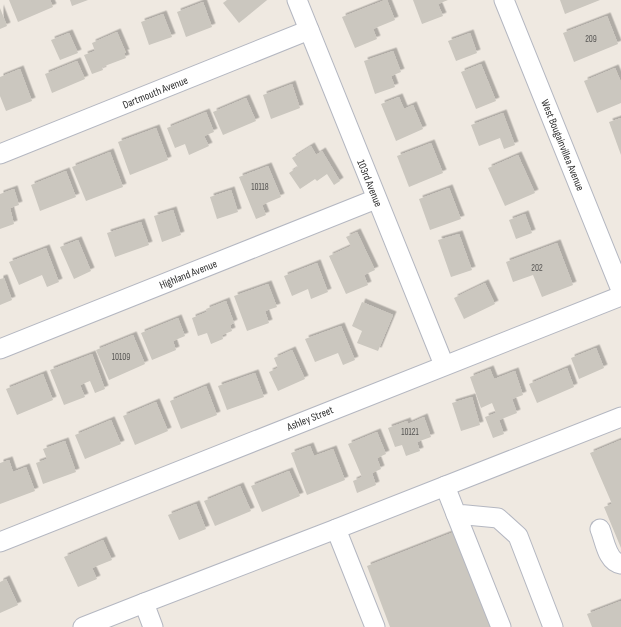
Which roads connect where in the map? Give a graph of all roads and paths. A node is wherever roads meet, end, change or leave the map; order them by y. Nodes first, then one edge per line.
1 (297, 0) edge
2 (504, 0) edge
3 (309, 30) junction
4 (0, 154) edge
5 (376, 199) junction
6 (621, 290) edge
7 (621, 296) edge
8 (0, 349) edge
9 (444, 365) junction
10 (621, 417) edge
11 (445, 486) junction
12 (456, 514) junction
13 (336, 529) junction
14 (600, 529) dead end
15 (0, 542) edge
16 (621, 564) edge
17 (144, 603) junction
18 (83, 627) edge
19 (153, 627) edge
20 (375, 627) edge
21 (501, 627) edge
22 (554, 627) edge

1 - 3 street, 103rd Avenue
2 - 6 street, West Bougainvillea Avenue
3 - 4 street, Dartmouth Avenue
3 - 5 street, 103rd Avenue
5 - 8 street, Highland Avenue
5 - 9 street, 103rd Avenue
7 - 9 street, Ashley Street
9 - 15 street, Ashley Street
10 - 11 street
11 - 12 street
11 - 13 street
12 - 21 street
12 - 22 street
13 - 17 street
13 - 20 street
14 - 16 street
17 - 18 street
17 - 19 street

